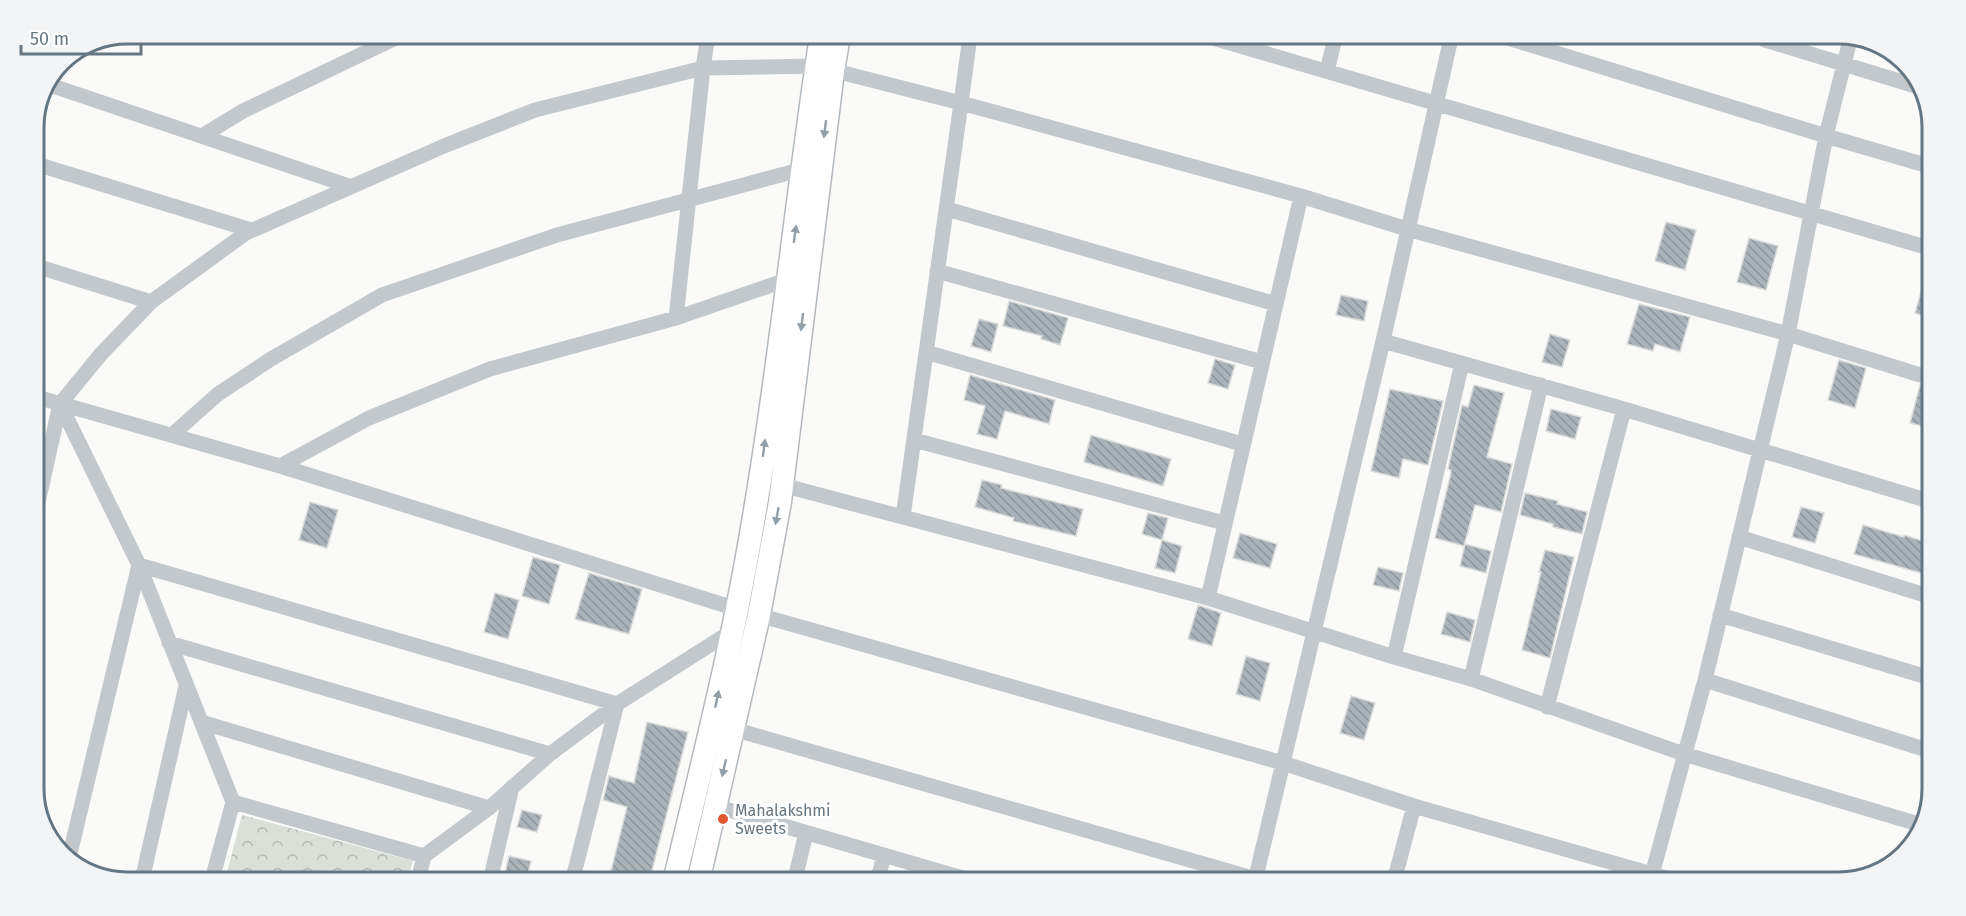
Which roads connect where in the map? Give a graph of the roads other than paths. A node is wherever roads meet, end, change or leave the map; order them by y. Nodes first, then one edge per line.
1 (384, 44) edge
2 (707, 44) edge
3 (822, 44) edge
4 (835, 44) edge
5 (969, 44) edge
6 (1236, 44) edge
7 (1334, 44) edge
8 (1450, 44) edge
9 (1527, 44) edge
10 (1778, 44) edge
11 (1849, 45) edge
12 (1844, 65) junction
13 (703, 68) junction
14 (824, 68) junction
15 (1327, 71) junction
16 (1911, 85) edge
17 (55, 86) edge
18 (961, 103) junction
19 (1437, 103) junction
20 (202, 136) junction
21 (1826, 136) junction
22 (1922, 164) edge
23 (44, 166) edge
24 (803, 169) junction
25 (349, 186) junction
26 (1300, 196) junction
27 (688, 199) junction
28 (947, 209) junction
29 (1809, 214) junction
30 (1407, 229) junction
31 (252, 230) junction
32 (1922, 246) edge
33 (44, 268) edge
34 (937, 271) junction
35 (789, 279) junction
36 (151, 302) junction
37 (1276, 304) junction
38 (676, 318) junction
39 (1788, 334) junction
40 (1383, 341) junction
41 (926, 352) junction
42 (1262, 362) junction
43 (1462, 363) junction
44 (1922, 376) edge
45 (1541, 385) junction
46 (44, 399) edge
47 (60, 404) junction
48 (1624, 409) junction
49 (173, 434) junction
50 (914, 440) junction
51 (1242, 444) junction
52 (1760, 450) junction
53 (280, 466) junction
54 (44, 476) edge
55 (782, 484) junction
56 (1922, 499) edge
57 (903, 517) junction
58 (1224, 523) junction
59 (1739, 537) junction
60 (139, 566) junction
61 (1922, 594) edge
62 (1208, 598) junction
63 (737, 609) junction
64 (759, 615) junction
65 (1720, 615) junction
66 (732, 631) junction
67 (1314, 632) junction
68 (169, 643) junction
69 (1394, 657) junction
70 (1922, 676) edge
71 (1471, 680) junction
72 (1705, 680) junction
73 (186, 686) junction
74 (617, 704) junction
75 (1547, 707) junction
76 (201, 722) junction
77 (733, 729) junction
78 (1922, 749) edge
79 (550, 754) junction
80 (1684, 754) junction
81 (1283, 763) junction
82 (512, 787) junction
83 (232, 802) junction
84 (716, 806) junction
85 (1414, 806) junction
86 (489, 808) junction
87 (1915, 823) edge
88 (806, 833) junction
89 (71, 851) edge
90 (884, 855) junction
91 (424, 856) junction
92 (144, 872) edge
93 (214, 872) edge
94 (420, 872) edge
95 (492, 872) edge
96 (575, 872) edge
97 (676, 872) edge
98 (700, 872) edge
99 (797, 872) edge
100 (880, 872) edge
101 (941, 872) edge
102 (1227, 872) edge
103 (1257, 872) edge
104 (1396, 872) edge
105 (1631, 872) edge
106 (1653, 872) edge

1 - 20 street
2 - 13 street
3 - 14 street
4 - 14 street
5 - 18 street
6 - 15 street
7 - 15 street
8 - 19 street
9 - 21 street
10 - 12 street
11 - 12 street
12 - 16 street
12 - 21 street
13 - 14 street
13 - 25 street
13 - 27 street
14 - 18 street
14 - 24 street
14 -> 55 street
15 - 19 street
17 - 20 street
18 - 26 street
18 - 28 street
19 - 29 street
19 - 30 street
20 - 25 street
21 - 22 street
21 - 29 street
23 - 31 street
24 - 27 street
35 -> 24 street
25 - 31 street
26 - 30 street
26 - 37 street
27 - 38 street
27 - 49 street
28 - 34 street
28 - 37 street
29 - 32 street
29 - 39 street
30 - 39 street
30 - 40 street
31 - 36 street
33 - 36 street
34 - 41 street
34 - 42 street
35 - 38 street
63 -> 35 street
36 - 47 street
37 - 42 street
38 - 53 street
39 - 44 street
39 - 52 street
40 - 43 street
40 - 67 street
41 - 50 street
41 - 51 street
42 - 51 street
43 - 45 street
43 - 69 street
45 - 48 street
45 - 71 street
46 - 47 street
47 - 49 street
47 - 54 street
47 - 60 street
48 - 52 street
48 - 75 street
49 - 53 street
50 - 57 street
50 - 58 street
51 - 58 street
52 - 56 street
52 - 59 street
53 - 63 street
55 - 57 street
55 -> 64 street
57 - 62 street
58 - 62 street
59 - 61 street
59 - 65 street
60 - 68 street
60 - 74 street
60 - 89 street
62 - 67 street
63 - 64 street
63 - 66 street
64 - 77 street
64 - 81 street
65 - 70 street
65 - 72 street
66 - 74 street
97 -> 66 street
67 - 69 street
67 - 81 street
68 - 73 street
68 - 79 street
69 - 71 street
71 - 75 street
72 - 78 street
72 - 80 street
73 - 76 street
73 - 92 street
74 - 79 street
74 - 96 street
75 - 80 street
76 - 83 street
76 - 86 street
77 -> 84 street
77 - 102 street
79 - 82 street
80 - 87 street
80 - 106 street
81 - 85 street
81 - 103 street
82 - 86 street
82 - 95 street
83 - 91 street
83 - 93 street
84 - 88 street
84 - 98 street
85 - 104 street
85 - 105 street
86 - 91 street
88 - 90 street
88 - 99 street
90 - 100 street
90 - 101 street
91 - 94 street

